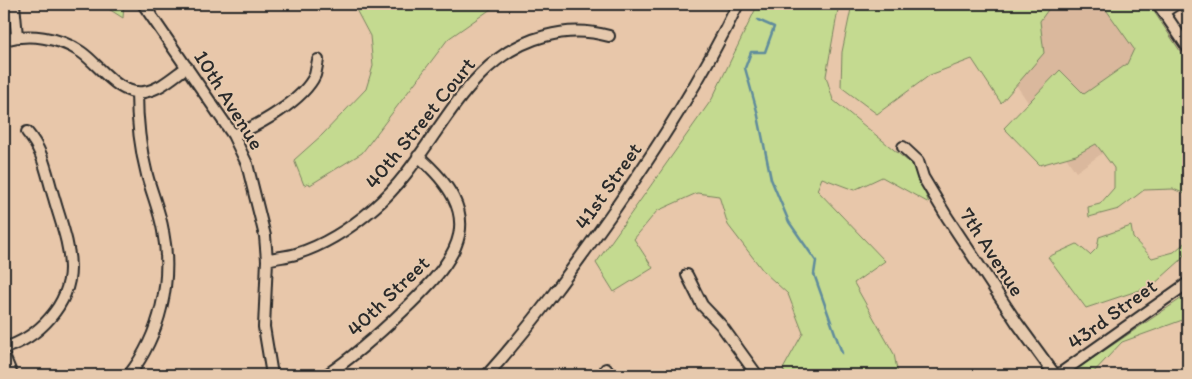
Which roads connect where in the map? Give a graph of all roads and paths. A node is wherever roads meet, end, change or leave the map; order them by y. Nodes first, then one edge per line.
1 (14, 4) edge
2 (142, 4) edge
3 (738, 4) edge
4 (1176, 4) edge
5 (1161, 8) edge
6 (16, 36) junction
7 (609, 36) dead end
8 (4, 40) edge
9 (1188, 48) edge
10 (318, 60) dead end
11 (187, 67) junction
12 (137, 92) junction
13 (27, 132) dead end
14 (233, 135) junction
15 (903, 147) dead end
16 (418, 156) junction
17 (266, 260) junction
18 (687, 275) dead end
19 (1188, 282) edge
20 (4, 348) edge
21 (4, 356) edge
22 (755, 374) edge
23 (12, 375) edge
24 (129, 375) edge
25 (272, 375) edge
26 (326, 375) edge
27 (487, 375) edge
28 (1057, 375) edge

1 - 6 street
2 - 11 street, 10th Avenue
3 - 27 street, 41st Street
4 - 5 street
5 - 9 street
6 - 8 street
6 - 12 street
7 - 16 street, 40th Street Court
10 - 14 street
11 - 12 street
11 - 14 street, 10th Avenue
12 - 24 street
13 - 20 street
14 - 17 street, 10th Avenue
15 - 28 street, 7th Avenue
16 - 17 street, 40th Street Court
16 - 26 street, 40th Street
17 - 25 street, 10th Avenue
18 - 22 street
19 - 28 street, 43rd Street
21 - 23 street

